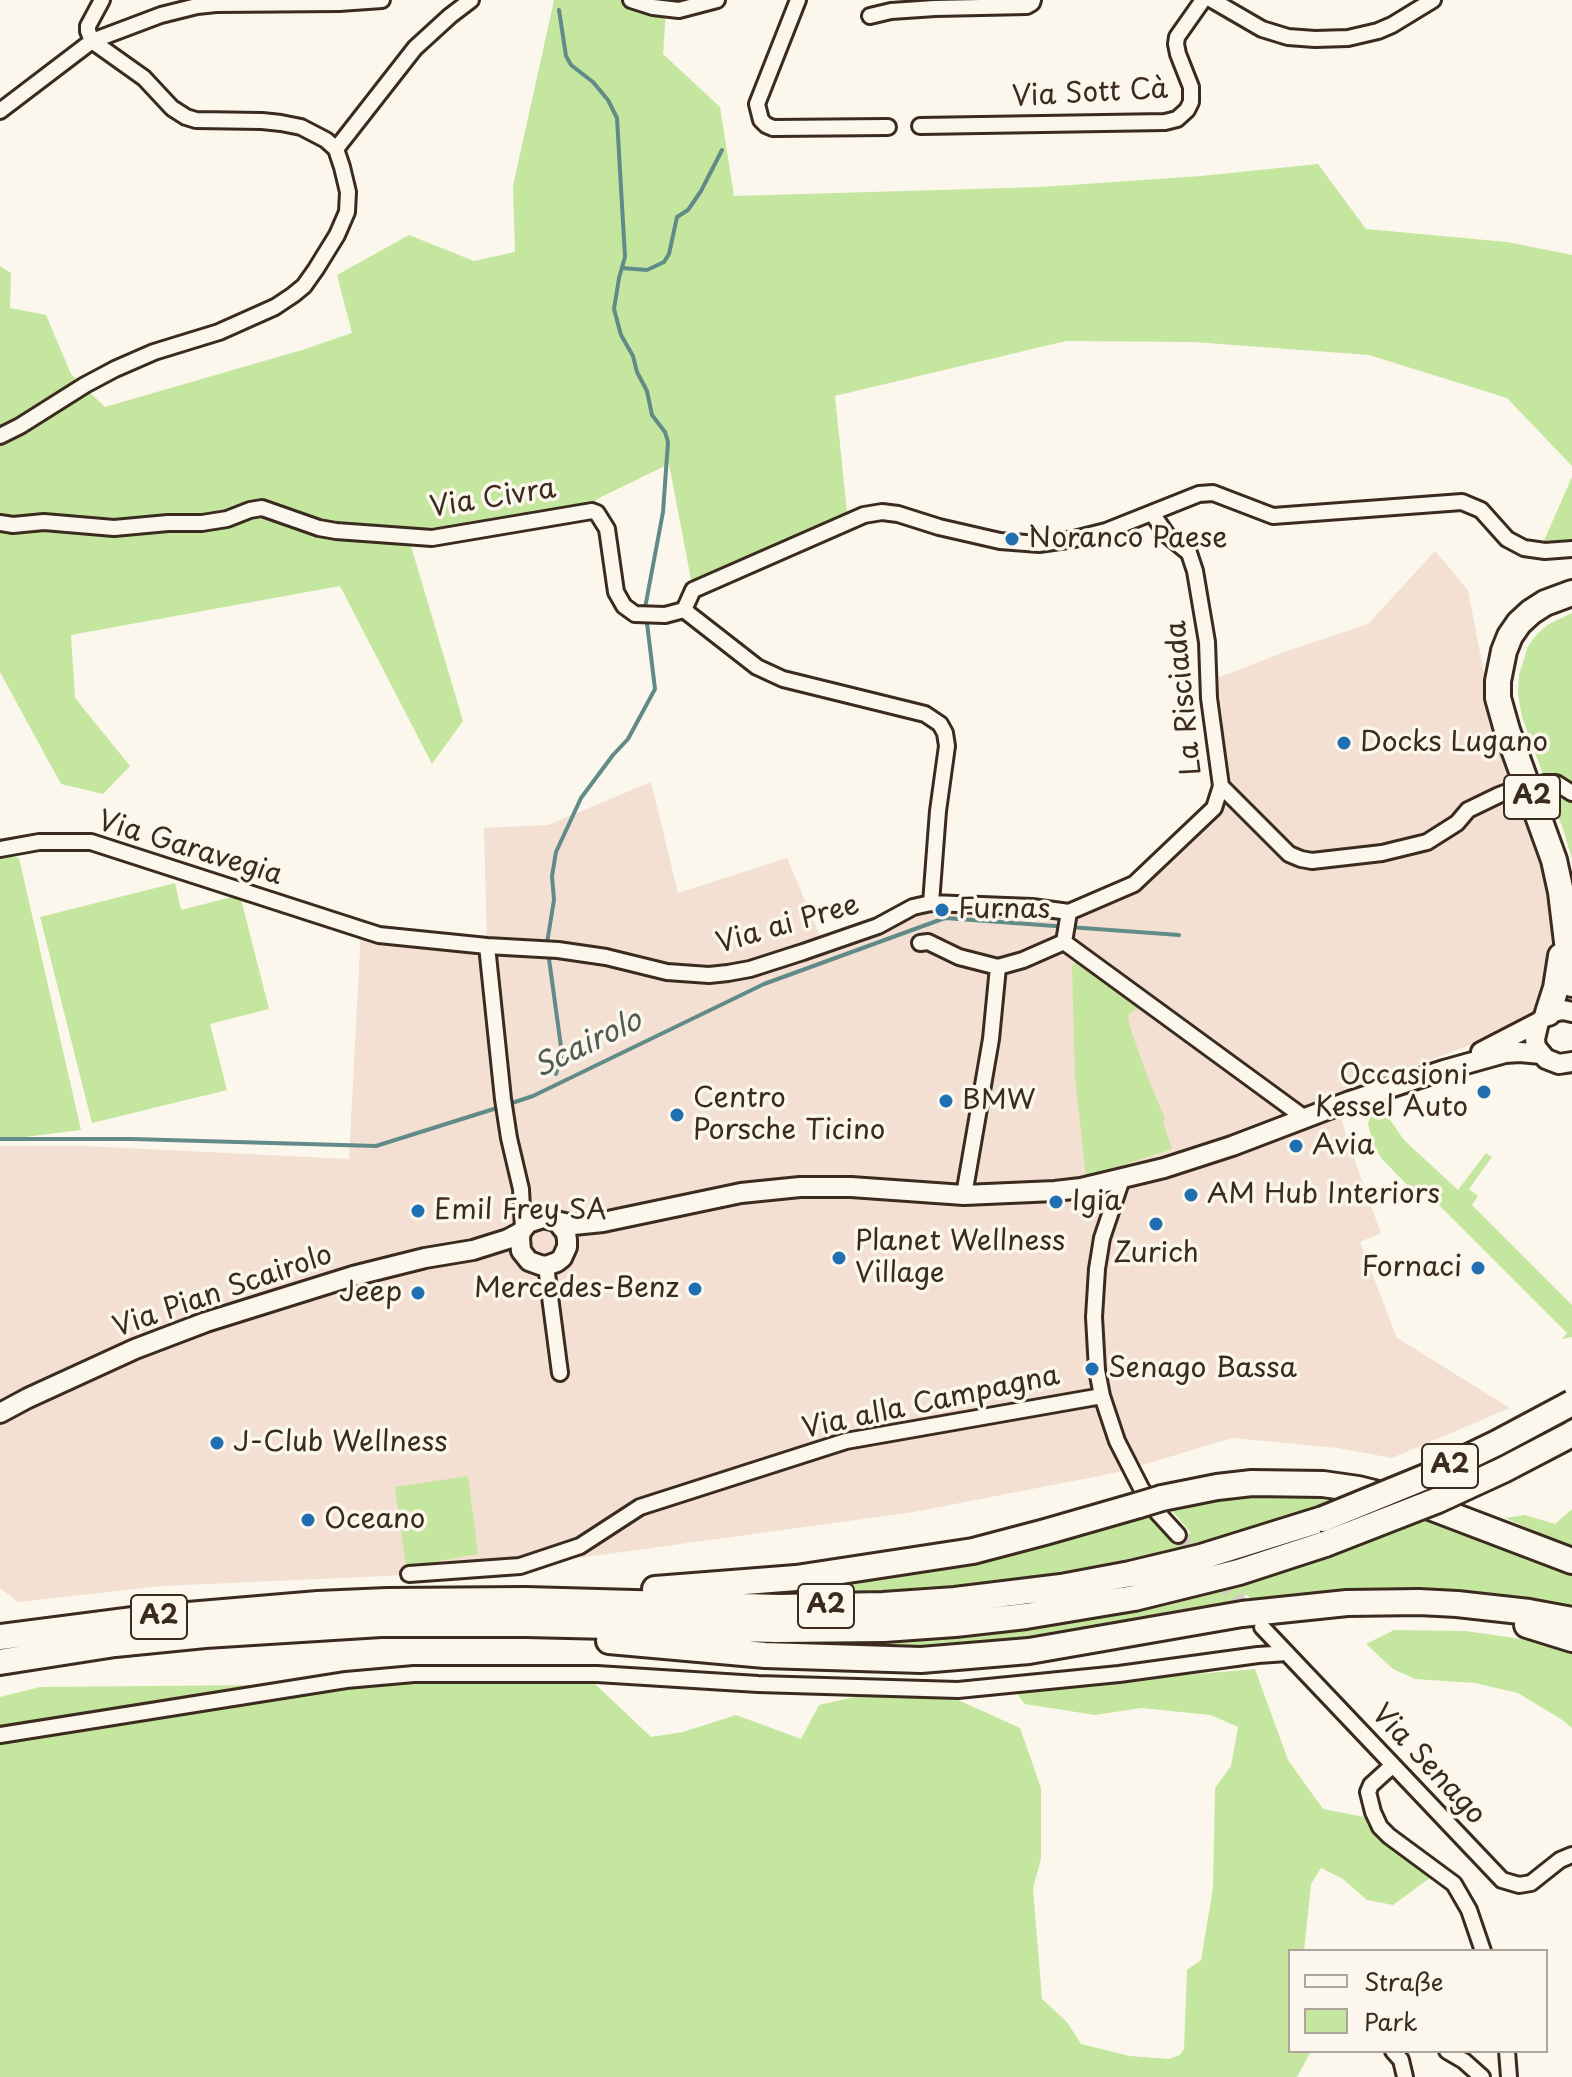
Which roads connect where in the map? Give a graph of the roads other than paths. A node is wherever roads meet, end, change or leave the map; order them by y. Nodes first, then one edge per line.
1 (102, 0) edge
2 (382, 0) edge
3 (471, 0) edge
4 (631, 0) edge
5 (717, 0) edge
6 (798, 0) edge
7 (1033, 0) edge
8 (1203, 0) edge
9 (1212, 0) edge
10 (1433, 0) edge
11 (870, 16) dead end
12 (92, 41) junction
13 (0, 111) edge
14 (920, 126) dead end
15 (888, 127) dead end
16 (336, 149) junction
17 (0, 436) edge
18 (1152, 513) junction
19 (0, 523) edge
20 (1572, 549) edge
21 (1572, 593) edge
22 (684, 610) junction
23 (1544, 783) dead end
24 (1221, 786) junction
25 (1515, 789) dead end
26 (1572, 793) edge
27 (0, 849) edge
28 (931, 903) junction
29 (1069, 912) junction
30 (1563, 914) junction
31 (361, 930) joint
32 (1064, 942) junction
33 (920, 943) dead end
34 (487, 946) junction
35 (998, 967) junction
36 (1572, 984) edge
37 (1553, 1016) edge
38 (1541, 1054) junction
39 (1572, 1062) edge
40 (1444, 1070) junction
41 (1306, 1119) junction
42 (1122, 1179) junction
43 (964, 1195) junction
44 (603, 1222) junction
45 (558, 1223) junction
46 (522, 1231) junction
47 (567, 1247) junction
48 (473, 1250) junction
49 (524, 1256) junction
50 (546, 1266) junction
51 (560, 1373) dead end
52 (1102, 1396) junction
53 (1572, 1403) edge
54 (0, 1413) edge
55 (1572, 1434) edge
56 (1178, 1535) tunnel mouth
57 (1572, 1561) edge
58 (409, 1574) dead end
59 (1383, 1602) junction
60 (318, 1604) junction
61 (1572, 1620) edge
62 (331, 1626) junction
63 (1262, 1627) tunnel mouth
64 (0, 1637) edge
65 (1572, 1639) edge
66 (1287, 1653) junction
67 (0, 1662) edge
68 (0, 1735) edge
69 (1393, 1765) junction
70 (1572, 1855) edge
71 (1482, 1949) edge
72 (1395, 2053) edge
73 (1450, 2053) edge
74 (1507, 2053) edge
75 (1405, 2077) edge
76 (1482, 2077) edge
77 (1509, 2077) edge

1 - 12 street
2 - 12 street
3 - 16 street
4 - 5 street
6 - 15 street
7 - 11 street
8 - 14 street, Via Sott Cà
9 - 10 street
12 - 13 street
12 - 16 street
16 - 17 street
18 - 20 street
18 - 22 street
18 - 24 street, La Risciada
19 - 22 street, Via Civra
21 - 30 highway, A2
22 - 28 street
23 - 26 street
24 - 25 street
24 - 29 street, La Risciada
27 - 31 street, Via Garavegia
28 - 29 street, Via ai Pree
28 - 34 street, Via ai Pree
29 - 32 street
30 - 36 highway, A2
30 - 37 highway, A2
31 - 34 street, Via ai Pree
32 - 35 street
32 - 41 street
33 - 35 street
34 - 46 street
35 - 43 street
37 - 38 main road
37 - 40 main road
38 - 39 main road
38 - 40 main road
40 - 41 main road
41 - 42 main road
42 - 43 main road
42 - 52 street
43 - 44 main road
44 - 45 main road
44 - 47 main road
45 - 46 main road
45 - 47 main road
46 - 48 main road
46 - 49 main road
47 - 50 main road
48 - 49 main road
48 - 54 main road, Via Pian Scairolo
49 - 50 main road
50 - 51 street
52 - 56 street
52 - 58 street, Via alla Campagna
53 - 60 highway, A2, bridge
55 - 62 highway, A2, bridge
57 - 60 highway
59 - 61 highway
59 - 62 highway
59 - 65 highway
60 - 64 highway, A2
62 - 67 highway, A2
63 - 66 street, Via Senago
66 - 68 street
66 - 69 street, Via Senago
69 - 70 street, Via Senago
69 - 71 street
72 - 75 street
73 - 76 street
74 - 77 street

